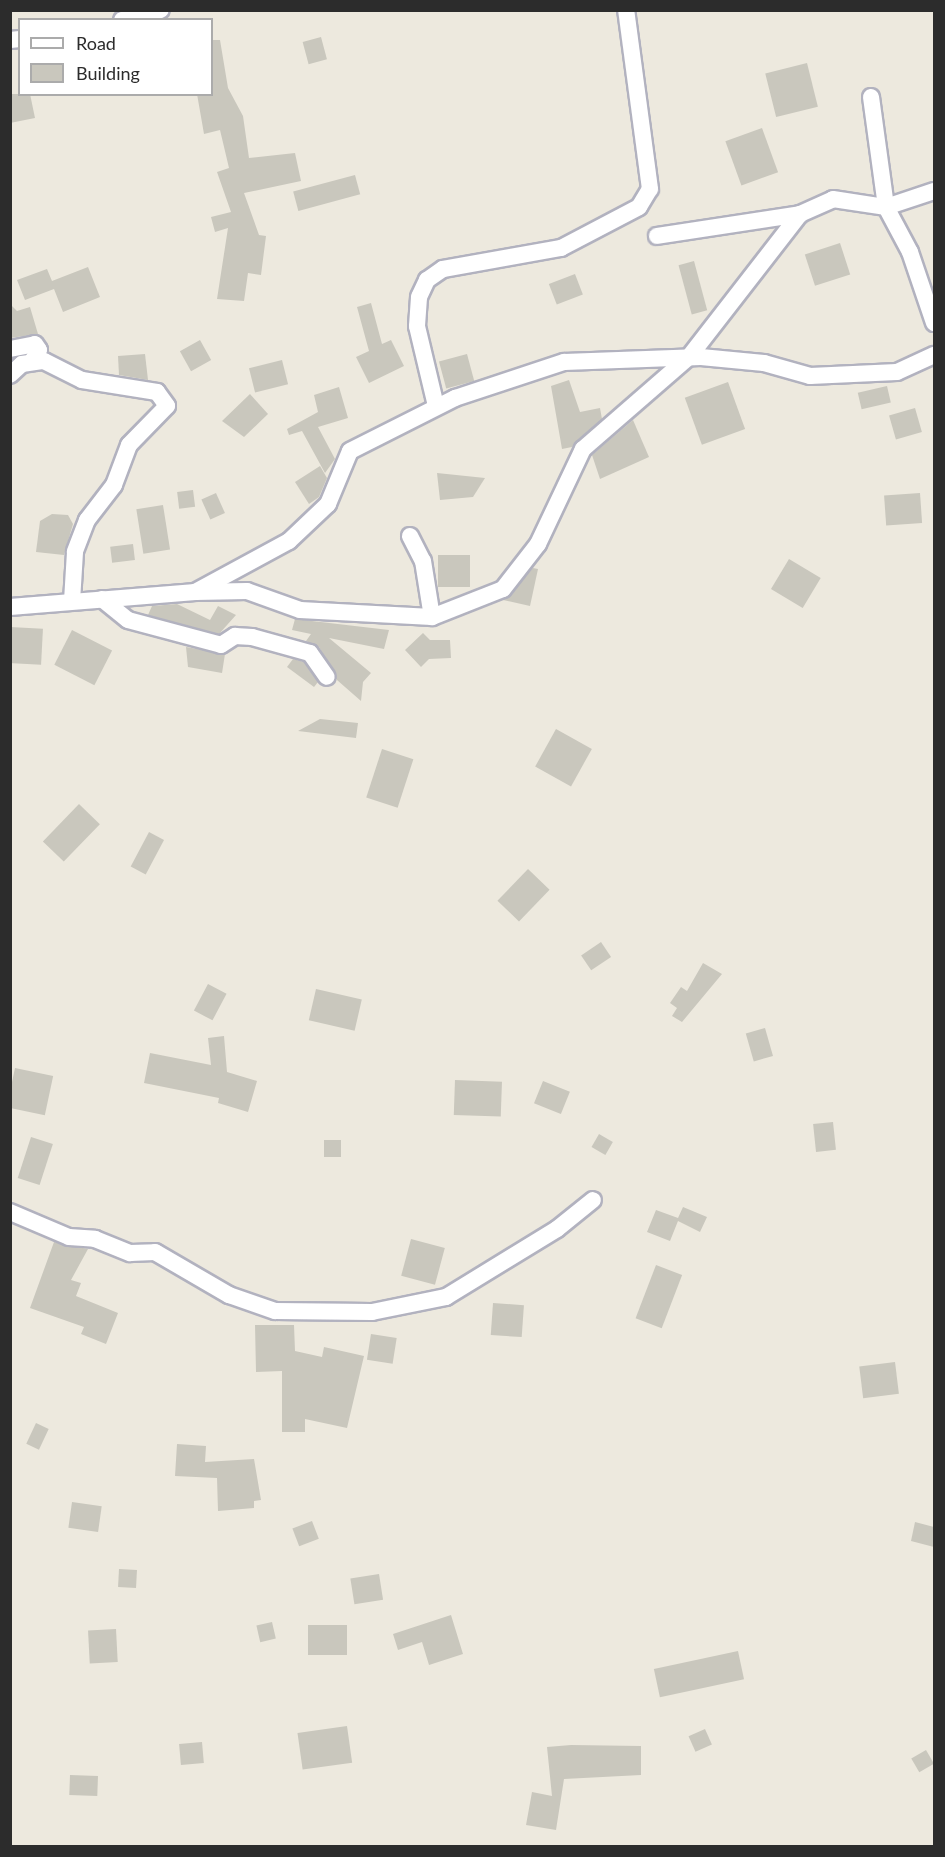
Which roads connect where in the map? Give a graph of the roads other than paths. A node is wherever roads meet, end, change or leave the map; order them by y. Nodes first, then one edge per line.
1 (161, 10) edge
2 (627, 10) edge
3 (130, 18) edge
4 (871, 96) dead end
5 (934, 191) edge
6 (886, 207) junction
7 (800, 214) junction
8 (657, 236) dead end
9 (934, 323) edge
10 (10, 349) edge
11 (934, 355) edge
12 (689, 357) junction
13 (32, 361) junction
14 (10, 375) edge
15 (436, 406) junction
16 (410, 536) dead end
17 (195, 592) junction
18 (102, 599) junction
19 (72, 601) junction
20 (10, 607) edge
21 (432, 617) junction
22 (327, 676) dead end
23 (593, 1200) dead end
24 (10, 1212) edge

1 - 3 street
2 - 15 street
4 - 6 street
5 - 6 street
6 - 7 street
6 - 9 street
7 - 8 street
7 - 12 street
10 - 13 street
11 - 12 street
12 - 15 street
12 - 21 street
13 - 14 street
13 - 19 street
15 - 17 street
16 - 21 street
17 - 18 street
17 - 21 street
18 - 19 street
18 - 22 street
19 - 20 street
23 - 24 street

